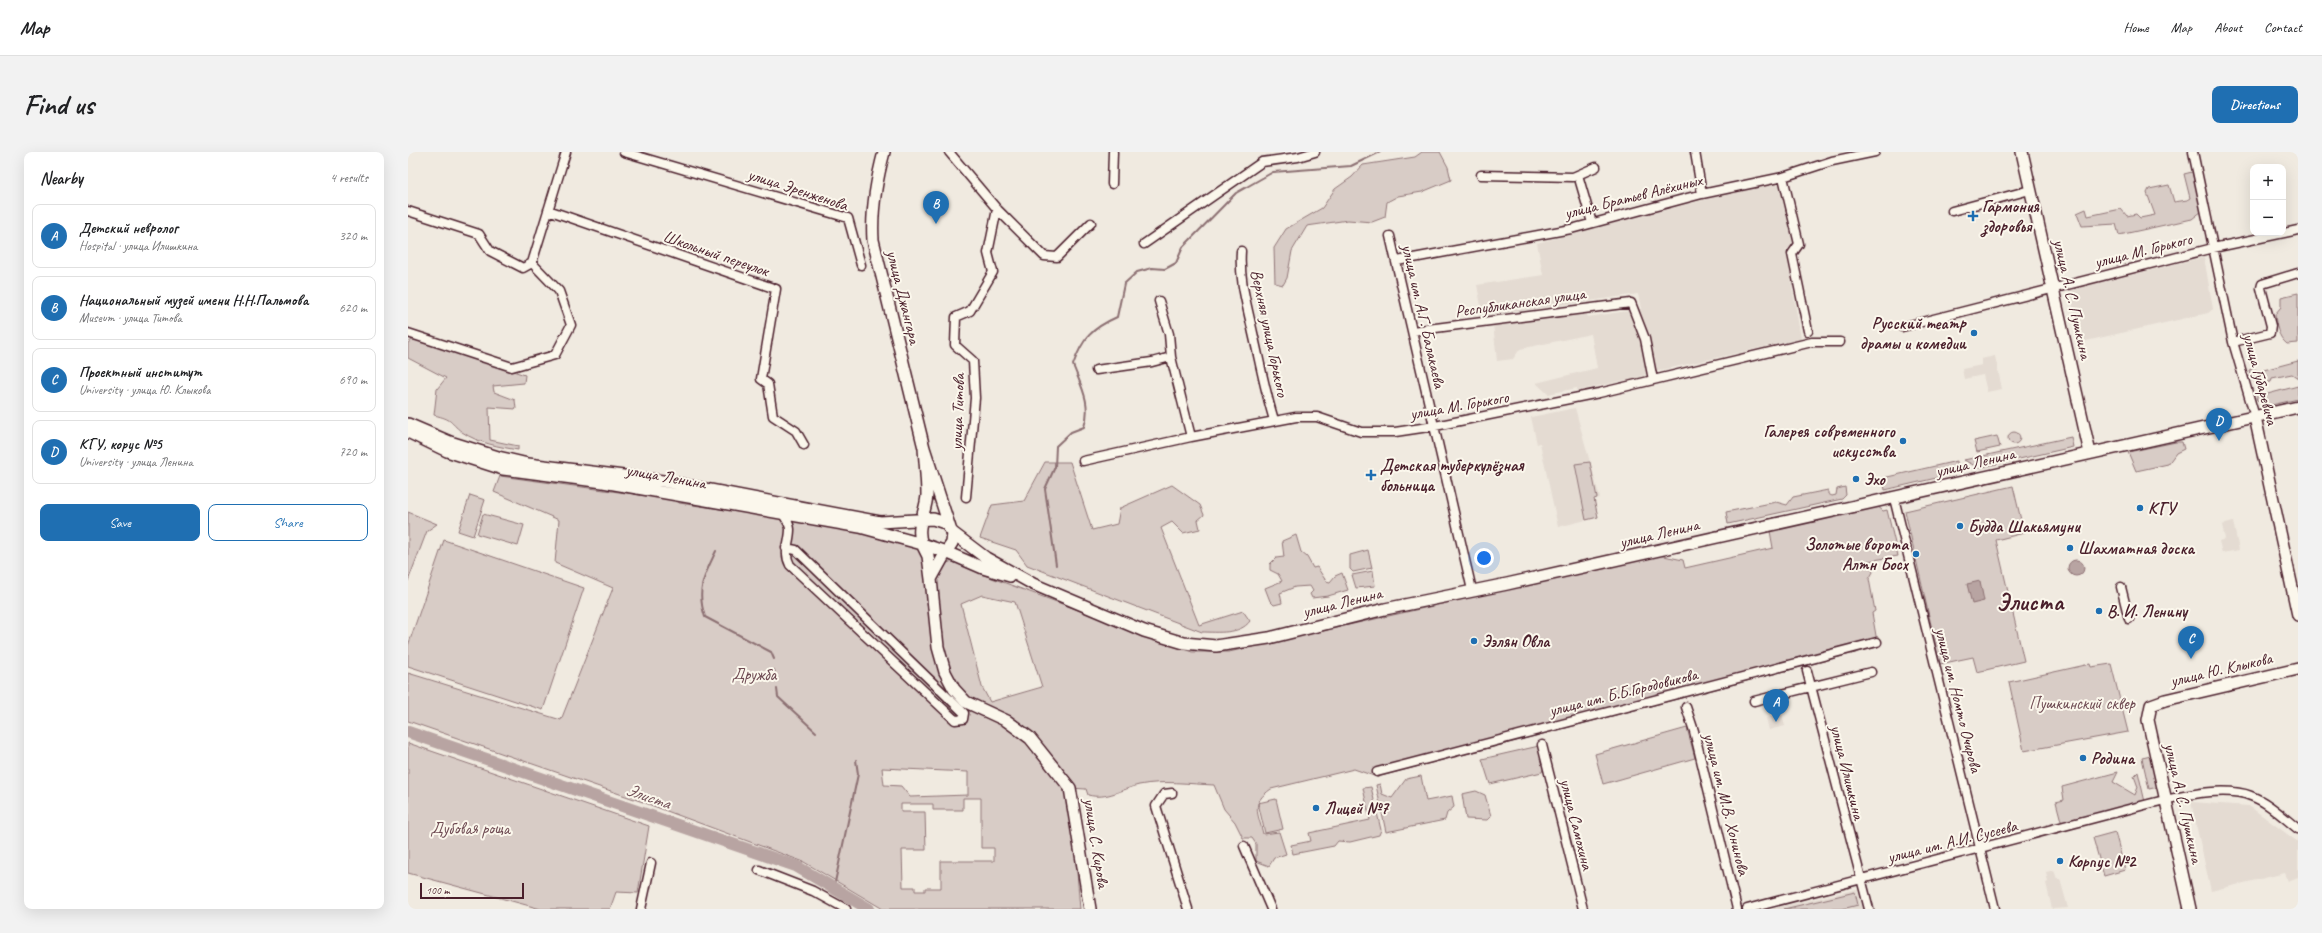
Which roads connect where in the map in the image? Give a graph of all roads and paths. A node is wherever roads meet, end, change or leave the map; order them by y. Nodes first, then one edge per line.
1 (566, 152) edge
2 (624, 152) edge
3 (884, 152) edge
4 (949, 152) edge
5 (1113, 152) edge
6 (1315, 152) edge
7 (1695, 152) edge
8 (1875, 152) edge
9 (2022, 152) edge
10 (2193, 152) edge
11 (1596, 167) dead end
12 (1481, 175) dead end
13 (1578, 175) junction
14 (1783, 177) junction
15 (1112, 184) dead end
16 (2030, 190) junction
17 (1702, 194) junction
18 (997, 209) junction
19 (548, 210) junction
20 (408, 211) edge
21 (1952, 211) dead end
22 (1091, 223) dead end
23 (1592, 223) junction
24 (2298, 230) edge
25 (1390, 236) dead end
26 (1144, 244) dead end
27 (2213, 248) junction
28 (1241, 251) dead end
29 (1397, 261) junction
30 (532, 263) junction
31 (860, 265) dead end
32 (2298, 273) edge
33 (2054, 289) junction
34 (1159, 301) dead end
35 (1902, 327) dead end
36 (1412, 331) junction
37 (1808, 331) dead end
38 (408, 333) edge
39 (1840, 342) dead end
40 (2233, 342) junction
41 (1171, 357) junction
42 (1096, 370) dead end
43 (1653, 380) junction
44 (2298, 407) edge
45 (2255, 417) junction
46 (1274, 420) junction
47 (408, 424) edge
48 (1435, 426) junction
49 (408, 432) edge
50 (1191, 437) junction
51 (804, 445) dead end
52 (924, 448) junction
53 (2090, 453) junction
54 (1083, 461) dead end
55 (966, 497) dead end
56 (1894, 498) junction
57 (783, 514) junction
58 (921, 521) junction
59 (952, 530) junction
60 (922, 544) junction
61 (786, 548) junction
62 (946, 552) junction
63 (931, 579) junction
64 (1033, 584) junction
65 (2121, 587) dead end
66 (1472, 590) junction
67 (2298, 615) edge
68 (2129, 619) dead end
69 (1877, 642) dead end
70 (2298, 669) edge
71 (1807, 671) dead end
72 (1871, 672) dead end
73 (1811, 687) junction
74 (1754, 701) dead end
75 (2151, 705) joint
76 (1686, 707) dead end
77 (1542, 745) dead end
78 (1377, 772) dead end
79 (1172, 793) dead end
80 (2164, 801) junction
81 (2298, 829) edge
82 (1244, 846) dead end
83 (1980, 848) junction
84 (651, 863) dead end
85 (759, 870) dead end
86 (1862, 880) junction
87 (641, 909) edge
88 (846, 909) edge
89 (1090, 909) edge
90 (1188, 909) edge
91 (1271, 909) edge
92 (1583, 909) edge
93 (1737, 909) edge
94 (1746, 909) edge
95 (1869, 909) edge
96 (1995, 909) edge
97 (2190, 909) edge

1 - 19 street
2 - 31 street, улица Эренженова
3 - 52 main road, улица Джангара
4 - 18 street
5 - 15 street
6 - 26 street
7 - 17 street
8 - 14 street, улица Братьев Алёхиных
9 - 16 main road, улица А. С. Пушкина
10 - 27 street, улица Губаревича
11 - 13 street
12 - 13 street
13 - 23 street
14 - 17 street, улица Братьев Алёхиных
14 - 37 street
16 - 21 street
16 - 33 main road, улица А. С. Пушкина
17 - 23 street, улица Братьев Алёхиных
18 - 22 street
18 - 55 street, улица Титова
19 - 30 street
19 - 51 street, Школьный переулок
20 - 30 street
23 - 29 street, улица Братьев Алёхиных
24 - 27 street, улица М. Горького
25 - 29 street, улица им. А.Г. Балакаева
27 - 33 street, улица М. Горького
27 - 40 street, улица Губаревича
28 - 46 street, Верхняя улица Горького
29 - 36 street, улица им. А.Г. Балакаева
30 - 38 street
32 - 40 street
33 - 35 street, улица М. Горького
33 - 53 main road, улица А. С. Пушкина
34 - 41 street
36 - 43 street, Республиканская улица
36 - 48 street, улица им. А.Г. Балакаева
39 - 43 street, улица М. Горького
40 - 45 street, улица Губаревича
41 - 42 street
41 - 50 street
43 - 48 street, улица М. Горького
44 - 45 main road, улица Ленина
45 - 53 main road, улица Ленина
45 - 67 main road, улица Губаревича
46 - 48 street, улица М. Горького
46 - 50 street, улица М. Горького
47 - 58 main road, улица Ленина
48 - 66 street, улица им. А.Г. Балакаева
49 - 57 main road, улица Ленина
50 - 54 street, улица М. Горького
52 - 58 main road, улица Джангара
52 - 59 main road, улица Джангара
53 - 56 main road, улица Ленина
56 - 66 main road, улица Ленина
56 - 83 street, улица им. Номто Очирова
57 - 60 main road, улица Ленина
57 - 61 street
58 - 59 main road
58 - 60 main road
59 - 62 main road
59 - 64 main road, улица Ленина
60 - 62 main road
60 - 63 main road, улица С. Кирова
61 - 61 street
62 - 63 main road
62 - 64 main road, улица Ленина
63 - 89 main road, улица С. Кирова
64 - 66 main road, улица Ленина
65 - 68 street
69 - 78 street, улица им. Б.Б.Городовикова
70 - 75 main road, улица Ю. Клыкова
71 - 73 street, улица Илишкина
72 - 73 street
73 - 74 street
73 - 86 street, улица Илишкина
75 - 80 main road, улица А. С. Пушкина
76 - 93 street, улица им. М.В. Хонинова
77 - 92 street, улица Самохина
79 - 90 street
80 - 81 street, улица им. А.И. Сусеева
80 - 83 street, улица им. А.И. Сусеева
80 - 97 main road, улица А. С. Пушкина
82 - 91 street
83 - 86 street, улица им. А.И. Сусеева
83 - 96 street, улица им. Номто Очирова
84 - 87 street
85 - 88 street
86 - 94 street, улица им. А.И. Сусеева
86 - 95 street, улица Илишкина

